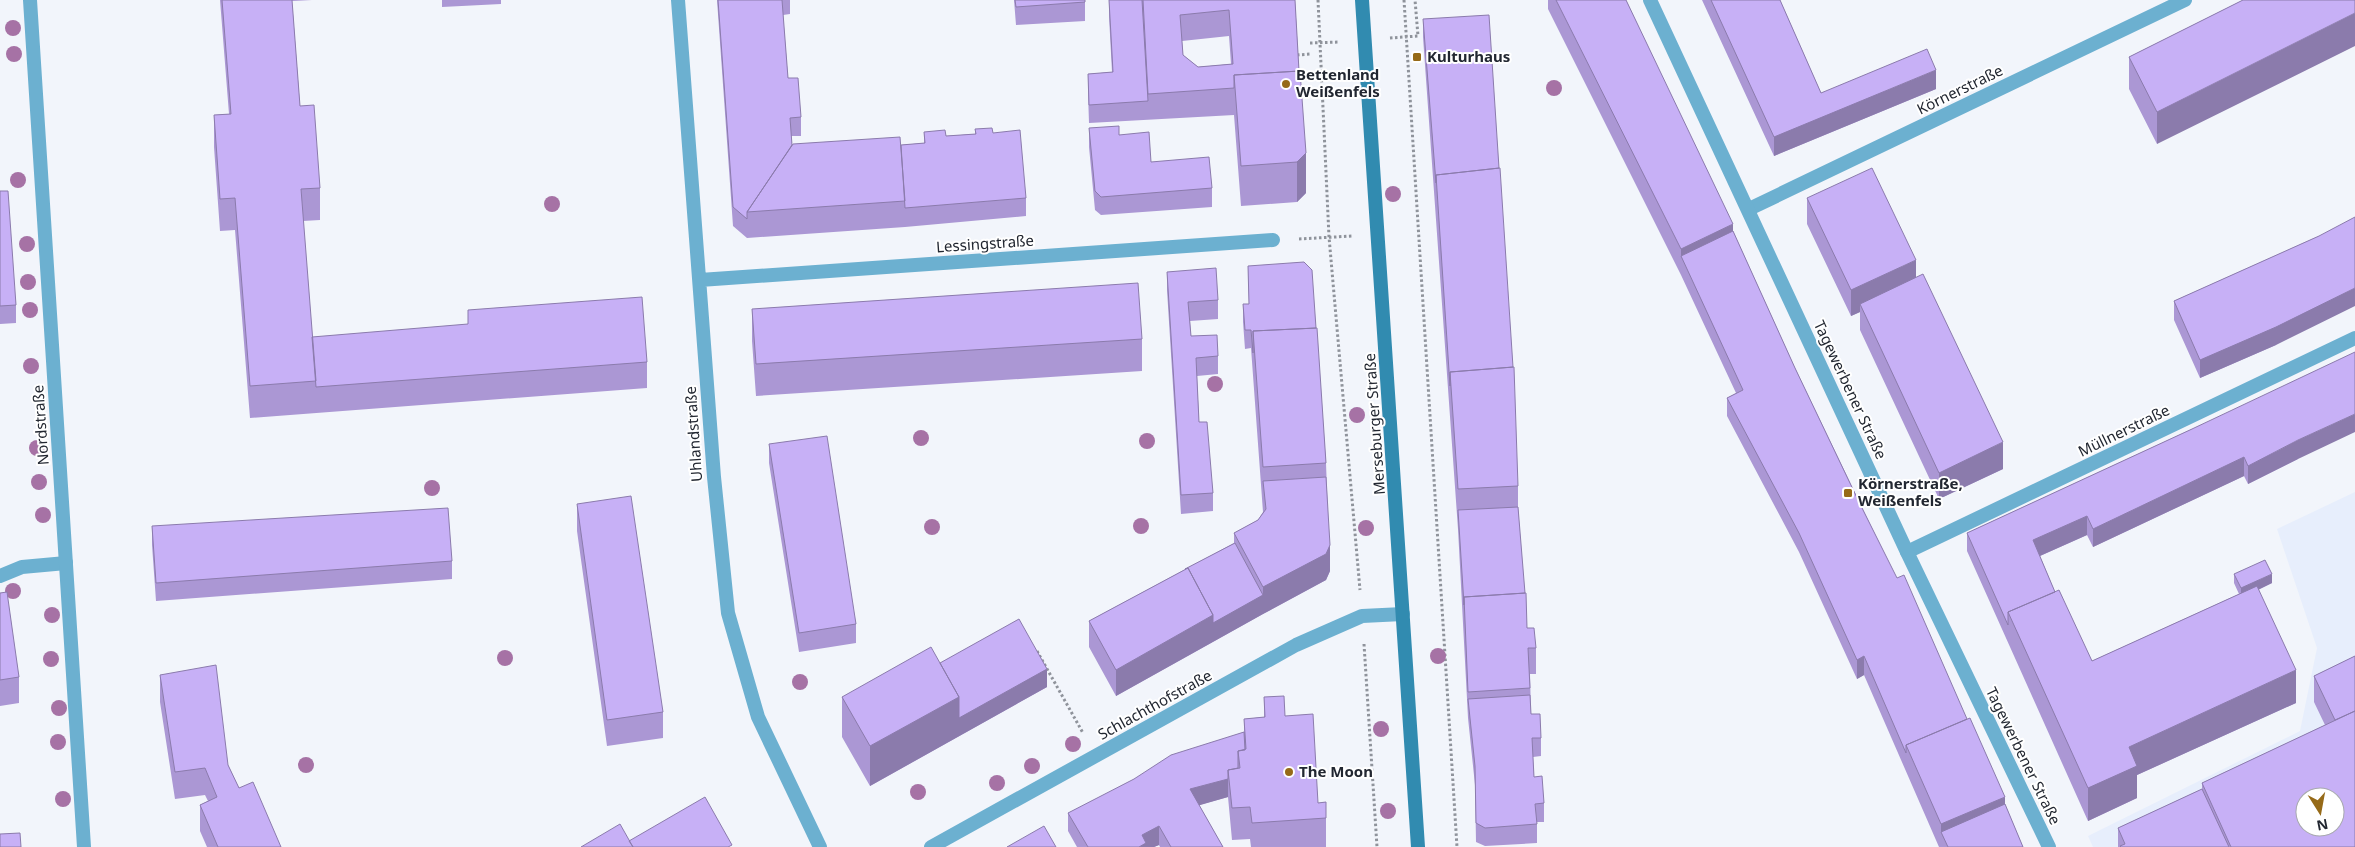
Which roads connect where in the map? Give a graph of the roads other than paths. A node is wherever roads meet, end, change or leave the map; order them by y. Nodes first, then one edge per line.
1 (30, 0) edge
2 (678, 0) edge
3 (1362, 0) edge
4 (1650, 0) edge
5 (2186, 0) edge
6 (1749, 209) junction
7 (1273, 240) road end
8 (700, 280) junction
9 (2355, 338) edge
10 (1907, 552) junction
11 (66, 563) junction
12 (0, 576) edge
13 (1403, 614) junction
14 (84, 847) edge
15 (820, 847) edge
16 (931, 847) edge
17 (1418, 847) edge
18 (2049, 847) edge

1 - 11 street, Nordstraße
2 - 8 street, Uhlandstraße
3 - 13 main road, Merseburger Straße
4 - 6 street, Tagewerbener Straße
5 - 6 street, Körnerstraße
6 - 10 street, Tagewerbener Straße
7 - 8 street, Lessingstraße
8 - 15 street, Uhlandstraße
9 - 10 street, Müllnerstraße
10 - 18 street, Tagewerbener Straße
11 - 12 street
11 - 14 street, Nordstraße
13 - 16 street, Schlachthofstraße
13 - 17 main road, Merseburger Straße

